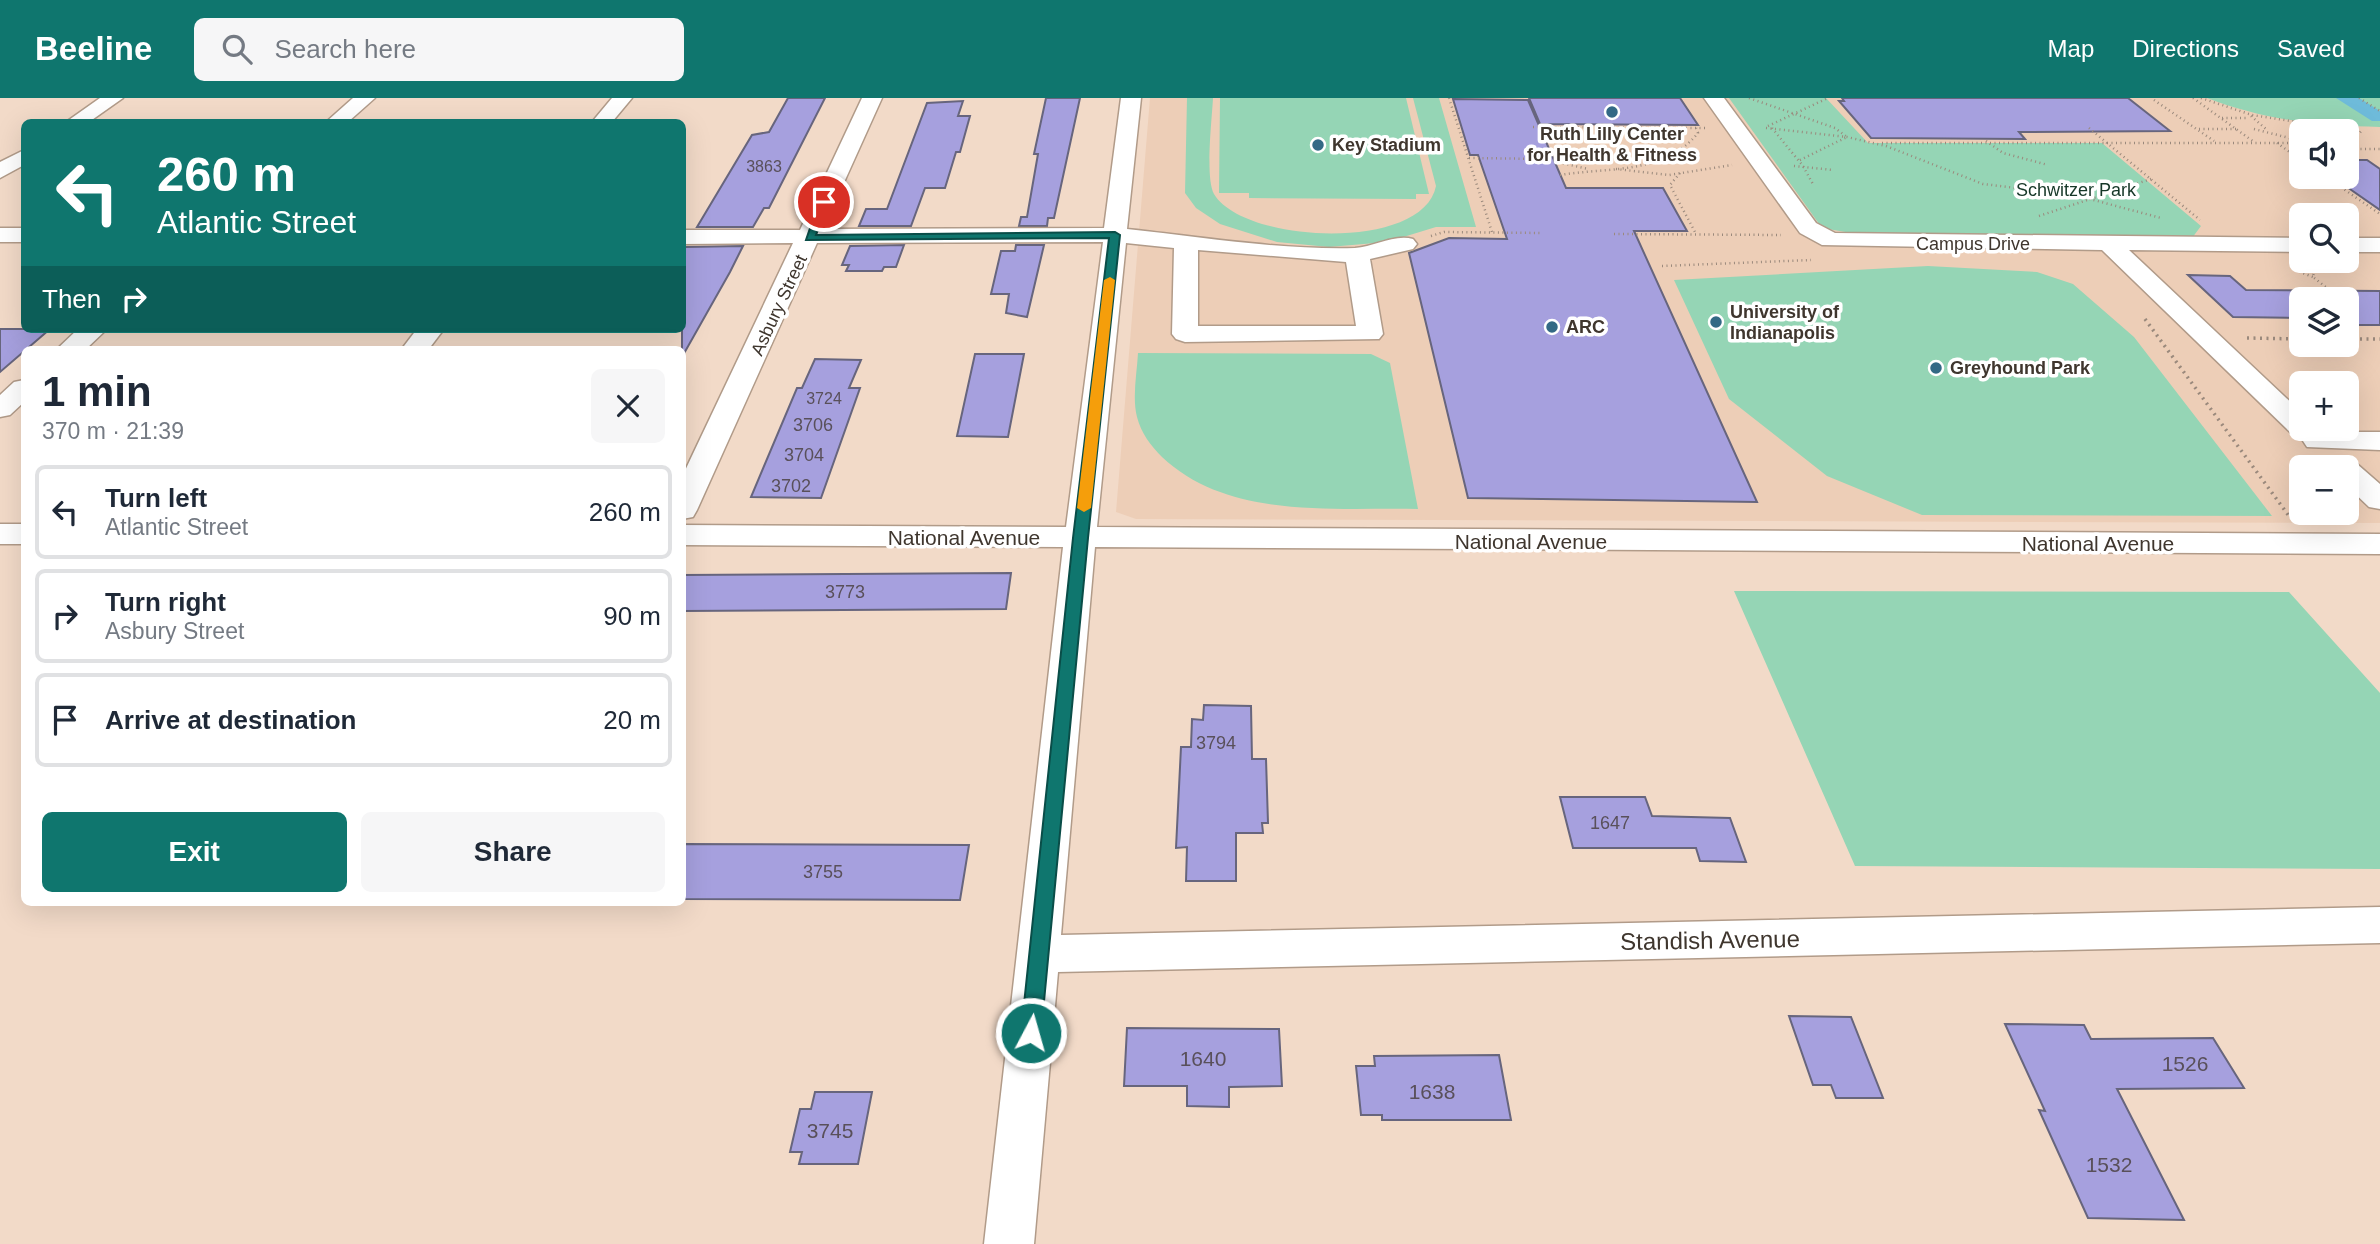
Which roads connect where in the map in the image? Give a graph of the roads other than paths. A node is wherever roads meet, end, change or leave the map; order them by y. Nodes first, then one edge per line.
1 (113, 98) edge
2 (365, 98) edge
3 (622, 98) edge
4 (872, 98) edge
5 (1131, 98) edge
6 (1714, 98) edge
7 (81, 119) edge
8 (340, 119) edge
9 (604, 119) edge
10 (21, 158) edge
11 (0, 172) edge
12 (0, 235) edge
13 (21, 235) edge
14 (1115, 235) junction
15 (686, 237) edge
16 (810, 238) junction
17 (1186, 243) junction
18 (1405, 244) road end
19 (2109, 244) junction
20 (2289, 245) edge
21 (2359, 245) edge
22 (2380, 245) edge
23 (1357, 255) junction
24 (89, 333) edge
25 (74, 346) edge
26 (21, 391) edge
27 (0, 409) edge
28 (2289, 415) edge
29 (2359, 438) edge
30 (2317, 441) edge
31 (2380, 441) edge
32 (2332, 455) edge
33 (2359, 480) edge
34 (2380, 500) edge
35 (686, 502) edge
36 (0, 534) edge
37 (21, 534) edge
38 (686, 535) edge
39 (1080, 538) junction
40 (2380, 544) edge
41 (2380, 925) edge
42 (1039, 954) junction
43 (1009, 1244) edge

1 - 7 street
2 - 8 street
3 - 9 street
4 - 16 street, Asbury Street
5 - 14 street
6 - 19 street, Campus Drive
10 - 11 street
12 - 13 street
14 - 16 street
14 - 17 street
14 - 39 street
15 - 16 street
16 - 35 street, Asbury Street
17 - 23 street
17 - 23 street
18 - 23 street
19 - 20 street, Campus Drive
19 - 28 street
21 - 22 street
24 - 25 street
26 - 27 street
29 - 31 street
30 - 32 street
33 - 34 street
36 - 37 street
38 - 39 street, National Avenue
39 - 40 street, National Avenue
39 - 42 street
41 - 42 street, Standish Avenue
42 - 43 street

